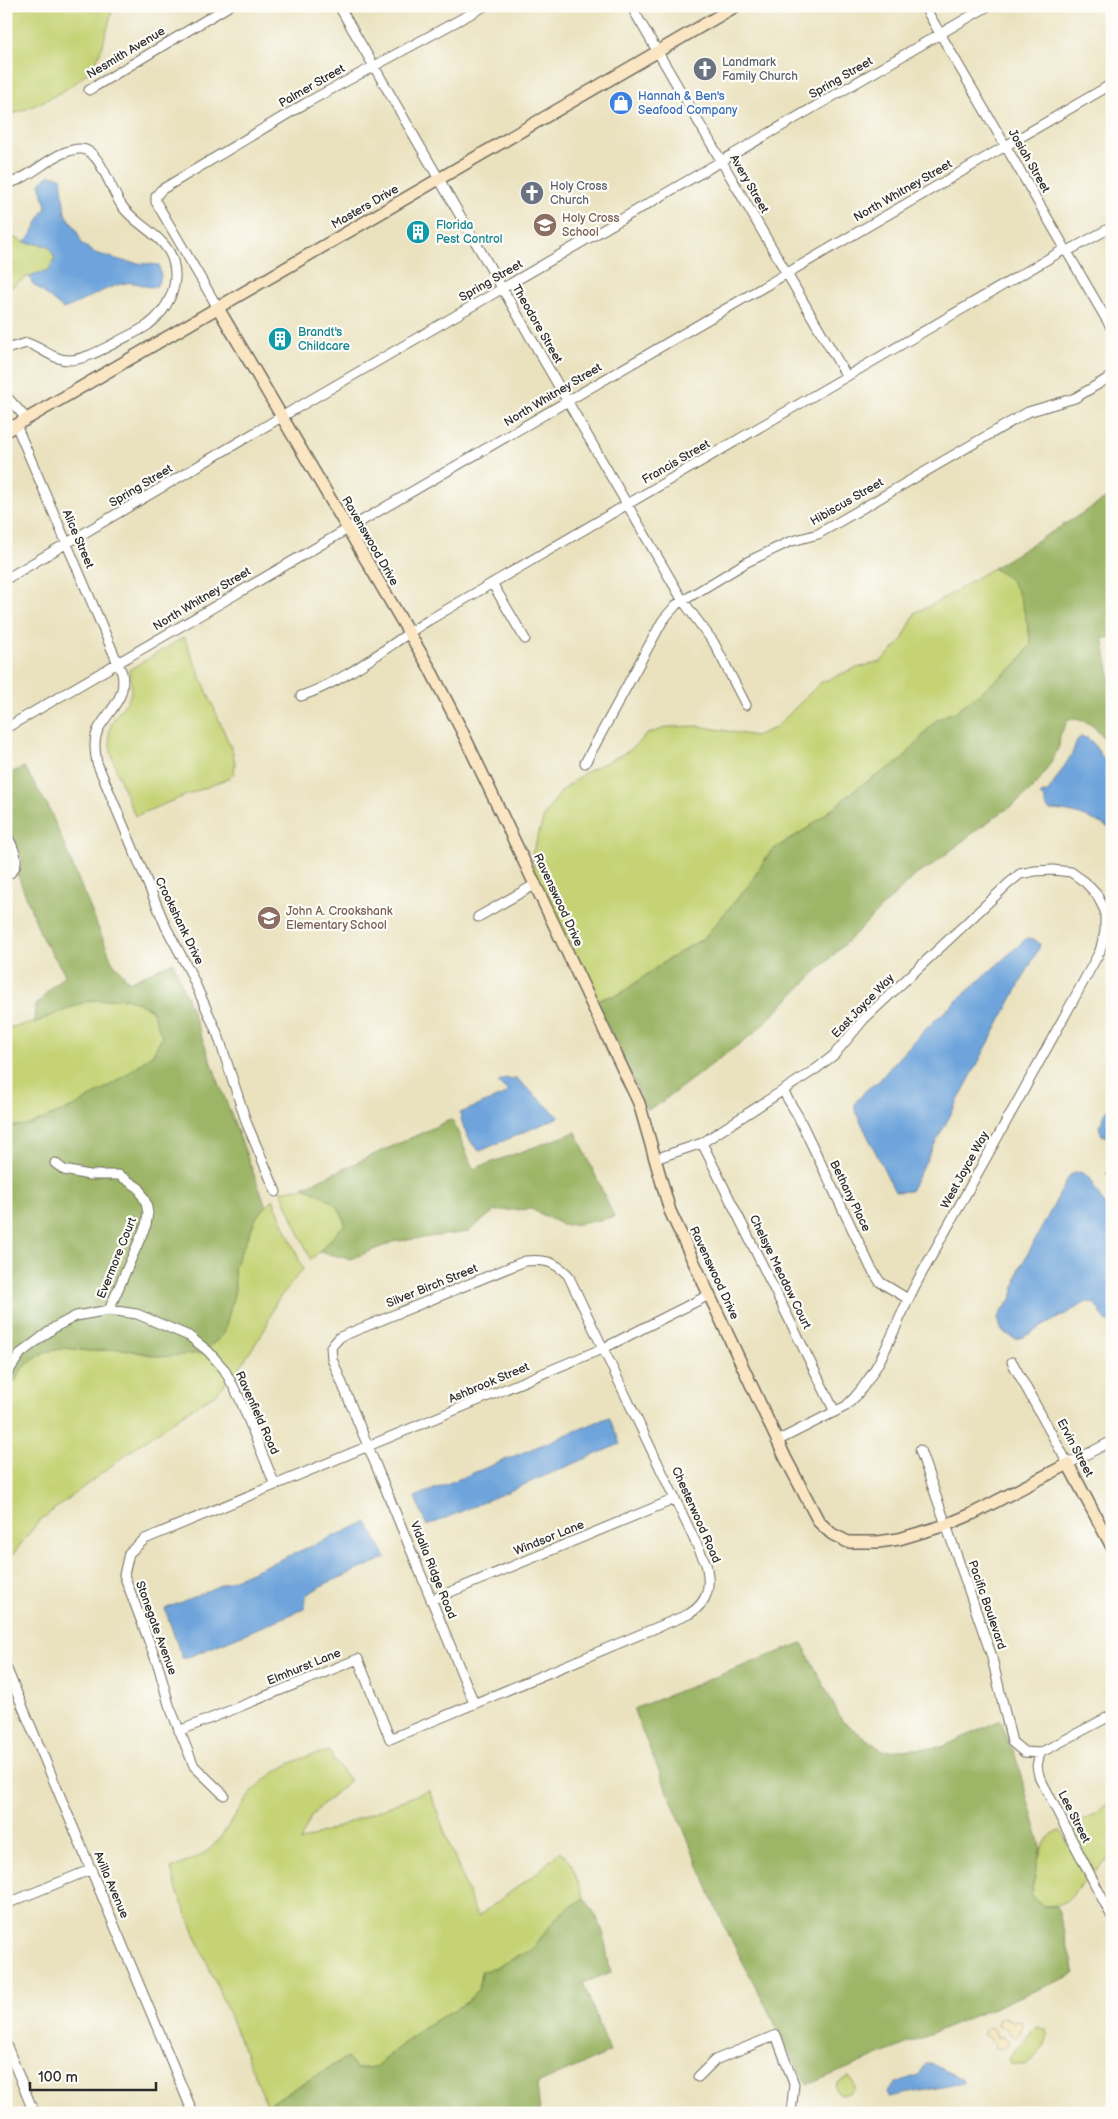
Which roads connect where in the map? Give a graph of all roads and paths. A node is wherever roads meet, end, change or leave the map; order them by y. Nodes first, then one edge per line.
1 (229, 6) edge
2 (339, 6) edge
3 (485, 6) edge
4 (630, 6) edge
5 (736, 6) edge
6 (924, 6) edge
7 (988, 6) edge
8 (940, 34) junction
9 (658, 52) junction
10 (373, 66) junction
11 (1112, 84) edge
12 (89, 90) dead end
13 (1006, 146) junction
14 (721, 161) junction
15 (438, 180) junction
16 (6, 184) edge
17 (156, 196) joint
18 (1112, 227) edge
19 (1066, 251) junction
20 (786, 273) junction
21 (502, 289) junction
22 (218, 308) junction
23 (1112, 328) edge
24 (6, 350) edge
25 (846, 375) junction
26 (1112, 376) edge
27 (6, 396) edge
28 (567, 400) junction
29 (282, 416) junction
30 (13, 424) edge
31 (627, 505) junction
32 (348, 529) junction
33 (67, 544) junction
34 (6, 579) edge
35 (492, 583) junction
36 (683, 601) junction
37 (409, 632) junction
38 (525, 639) dead end
39 (118, 663) junction
40 (301, 696) dead end
41 (746, 704) dead end
42 (6, 728) edge
43 (585, 763) dead end
44 (6, 832) edge
45 (6, 876) edge
46 (1078, 877) joint
47 (536, 884) junction
48 (478, 916) dead end
49 (783, 1091) junction
50 (702, 1143) junction
51 (655, 1159) junction
52 (55, 1163) dead end
53 (276, 1192) dead end
54 (709, 1295) junction
55 (908, 1299) junction
56 (109, 1310) junction
57 (604, 1348) junction
58 (1012, 1362) dead end
59 (6, 1375) edge
60 (835, 1412) junction
61 (777, 1441) junction
62 (1112, 1441) edge
63 (368, 1447) junction
64 (920, 1450) dead end
65 (1068, 1464) junction
66 (275, 1485) junction
67 (675, 1499) junction
68 (946, 1525) junction
69 (1112, 1547) edge
70 (432, 1600) junction
71 (6, 1667) edge
72 (474, 1703) junction
73 (1112, 1716) edge
74 (179, 1731) junction
75 (1040, 1753) junction
76 (224, 1795) dead end
77 (92, 1868) junction
78 (6, 1904) edge
79 (1112, 1917) edge
80 (6, 2044) edge
81 (698, 2077) dead end
82 (34, 2113) edge
83 (193, 2113) edge
84 (791, 2113) edge

1 - 12 street, Nesmith Avenue
2 - 10 street, Theodore Street
3 - 10 street, Palmer Street
4 - 9 street, Avery Street
5 - 9 street, Masters Drive
6 - 8 street, Josiah Street
7 - 8 street, Spring Street
8 - 13 street, Josiah Street
8 - 14 street, Spring Street
9 - 14 street, Avery Street
9 - 15 street, Masters Drive
10 - 15 street, Theodore Street
10 - 17 street, Palmer Street
11 - 13 street, North Whitney Street
13 - 19 street, Josiah Street
13 - 20 street, North Whitney Street
14 - 20 street, Avery Street
14 - 21 street, Spring Street
15 - 21 street, Theodore Street
15 - 22 street, Masters Drive
16 - 24 street
17 - 22 street, Ravenswood Drive
18 - 19 street, Francis Street
19 - 23 street, Josiah Street
19 - 25 street, Francis Street
20 - 25 street, Avery Street
20 - 28 street, North Whitney Street
21 - 28 street, Theodore Street
21 - 29 street, Spring Street
22 - 29 street, Ravenswood Drive
22 - 30 street, Masters Drive
25 - 31 street, Francis Street
26 - 36 street, Hibiscus Street
27 - 30 street, Alice Street
28 - 31 street, Theodore Street
28 - 32 street, North Whitney Street
29 - 32 street, Ravenswood Drive
29 - 33 street, Spring Street
30 - 33 street, Alice Street
31 - 35 street, Francis Street
31 - 36 street, Theodore Street
32 - 37 street, Ravenswood Drive
32 - 39 street, North Whitney Street
33 - 34 street, Spring Street
33 - 39 street, Alice Street
35 - 37 street, Francis Street
35 - 38 street
36 - 41 street, Theodore Street
36 - 43 street, Hibiscus Street
37 - 40 street, Francis Street
37 - 47 street, Ravenswood Drive
39 - 42 street, North Whitney Street
39 - 53 street, Crookshank Drive
44 - 45 street
46 - 49 street, East Jayce Way
46 - 55 street, West Jayce Way
47 - 48 street
47 - 51 street, Ravenswood Drive
49 - 50 street, East Jayce Way
49 - 55 street, Bethany Place
50 - 51 street, East Jayce Way
50 - 60 street, Chelsye Meadow Court
51 - 54 street, Ravenswood Drive
52 - 56 street, Evermore Court
54 - 57 street, Ashbrook Street
54 - 61 street, Ravenswood Drive
55 - 60 street, West Jayce Way
56 - 59 street, Ravenfield Road
56 - 66 street, Ravenfield Road
57 - 63 street, Ashbrook Street
57 - 63 street, Silver Birch Street
57 - 67 street, Chesterwood Road
58 - 65 street, Ervin Street
60 - 61 street, West Jayce Way
61 - 68 street, Ravenswood Drive
62 - 65 street
63 - 66 street, Ashbrook Street
63 - 70 street, Vidalia Ridge Road
64 - 68 street, Pacific Boulevard
65 - 68 street, Ravenswood Drive
65 - 69 street, Ervin Street
66 - 74 street, Stonegate Avenue
67 - 70 street, Windsor Lane
67 - 72 street, Chesterwood Road
68 - 75 street, Pacific Boulevard
70 - 72 street, Vidalia Ridge Road
71 - 77 street, Avilla Avenue
72 - 74 street, Elmhurst Lane
73 - 75 street
74 - 76 street, Stonegate Avenue
75 - 79 street, Lee Street
77 - 78 street
77 - 83 street, Avilla Avenue
80 - 82 street
81 - 84 street

